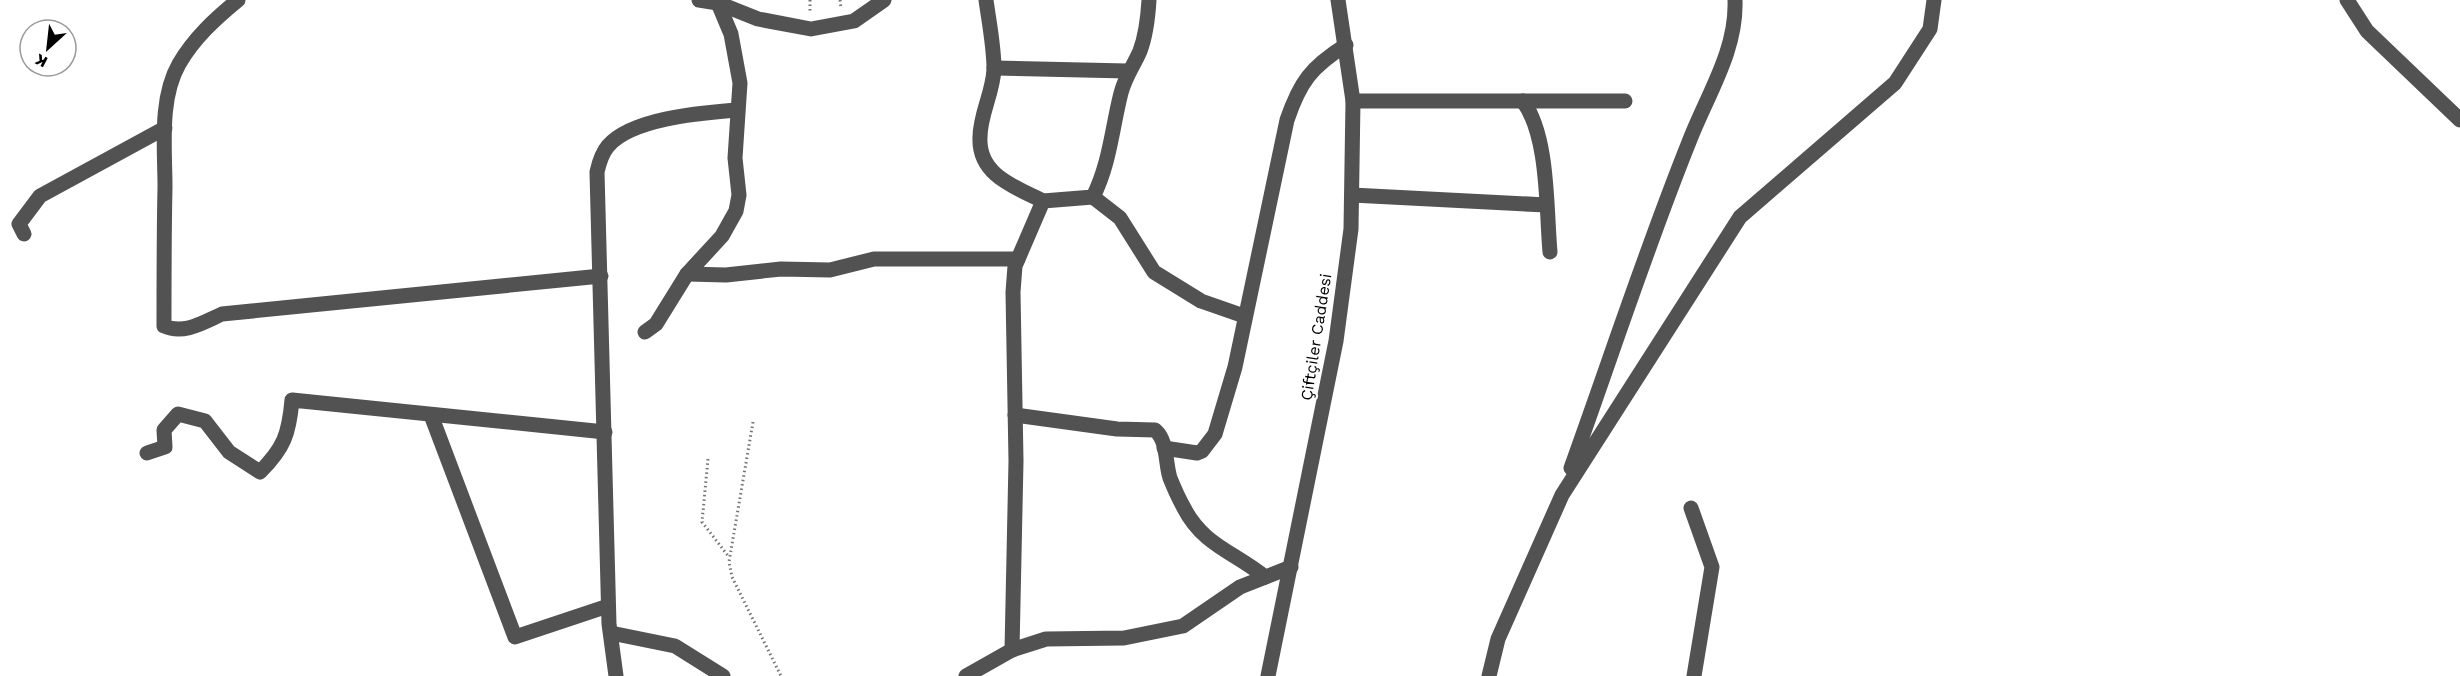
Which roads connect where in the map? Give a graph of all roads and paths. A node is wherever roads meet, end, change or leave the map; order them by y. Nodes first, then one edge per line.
1 (238, 0) edge
2 (699, 0) edge
3 (884, 0) edge
4 (986, 0) edge
5 (1149, 0) edge
6 (1338, 0) edge
7 (1735, 0) edge
8 (1934, 0) edge
9 (2347, 0) edge
10 (718, 3) junction
11 (1346, 45) junction
12 (994, 68) junction
13 (1128, 71) junction
14 (1353, 101) junction
15 (1523, 101) junction
16 (1624, 101) dead end
17 (737, 110) junction
18 (2460, 120) edge
19 (165, 128) junction
20 (1352, 195) junction
21 (1093, 197) junction
22 (1043, 201) junction
23 (1546, 205) junction
24 (24, 234) dead end
25 (1550, 252) dead end
26 (1018, 259) junction
27 (687, 274) junction
28 (601, 276) junction
29 (1244, 316) junction
30 (645, 332) dead end
31 (431, 415) junction
32 (1015, 415) junction
33 (753, 422) dead end
34 (605, 432) junction
35 (1164, 448) junction
36 (147, 453) dead end
37 (708, 459) dead end
38 (1562, 495) junction
39 (1691, 508) dead end
40 (729, 557) junction
41 (1291, 567) junction
42 (1264, 577) junction
43 (608, 606) junction
44 (611, 633) junction
45 (1012, 650) junction
46 (983, 672) edge
47 (616, 676) edge
48 (723, 676) edge
49 (780, 676) edge
50 (966, 676) edge
51 (1268, 676) edge
52 (1489, 676) edge
53 (1694, 676) edge

1 - 19 street
2 - 10 street
3 - 10 street
4 - 12 street
5 - 13 street
6 - 11 street, Çiftçiler Caddesi
7 - 38 street
8 - 38 street
9 - 18 street
10 - 17 street
11 - 14 street, Çiftçiler Caddesi
11 - 29 street
12 - 13 street
12 - 22 street
13 - 21 street
14 - 15 street
14 - 20 street, Çiftçiler Caddesi
15 - 16 street
15 - 23 street
17 - 27 street
17 - 28 street
19 - 24 street
19 - 28 street
20 - 23 street
20 - 41 street, Çiftçiler Caddesi
21 - 22 street
21 - 29 street
22 - 26 street
23 - 25 street
26 - 27 street
26 - 32 street
27 - 30 street
28 - 34 street
29 - 35 street
31 - 34 street
31 - 36 street
31 - 43 street
32 - 35 street
32 - 45 street
33 - 40 path
34 - 43 street
35 - 42 street
37 - 40 path
38 - 52 street
39 - 53 street
40 - 49 path
41 - 42 street
41 - 51 street, Çiftçiler Caddesi
42 - 45 street
43 - 44 street
44 - 47 street
44 - 48 street
45 - 46 street
46 - 50 street

